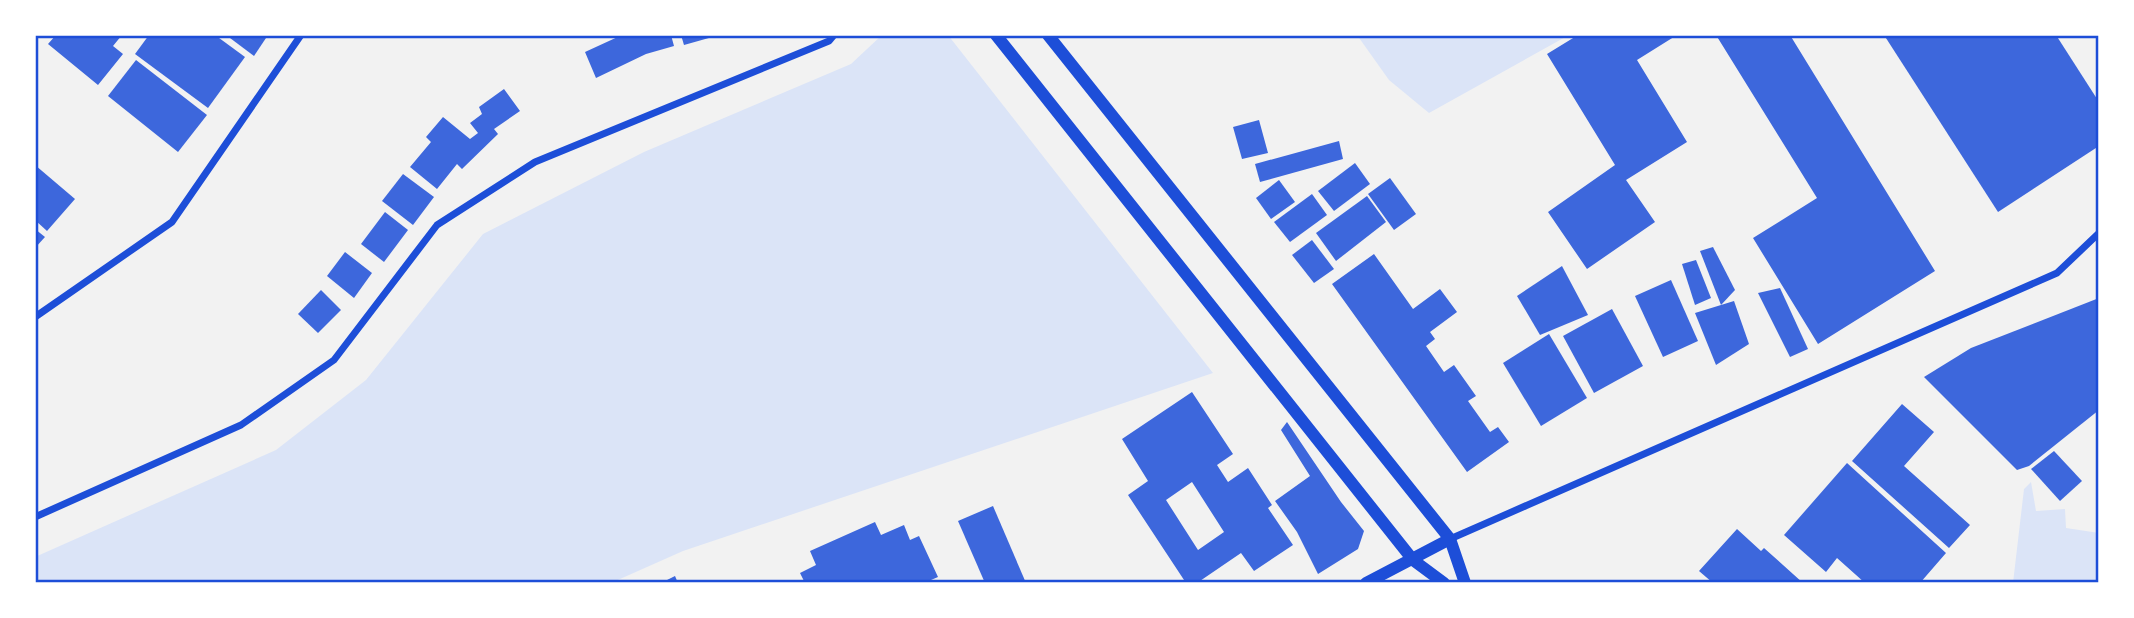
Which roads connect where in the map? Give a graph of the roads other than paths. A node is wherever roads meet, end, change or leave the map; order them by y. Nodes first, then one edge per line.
1 (301, 35) edge
2 (834, 35) edge
3 (996, 35) edge
4 (1048, 35) edge
5 (2099, 233) edge
6 (35, 317) edge
7 (35, 517) edge
8 (1450, 539) junction
9 (1413, 560) junction
10 (1366, 583) edge
11 (1444, 583) edge
12 (1465, 583) edge

1 - 6 street
2 - 7 street
3 - 9 street
4 - 8 street
5 - 8 street
8 - 9 street
8 - 12 street
9 - 10 street
9 - 11 street

